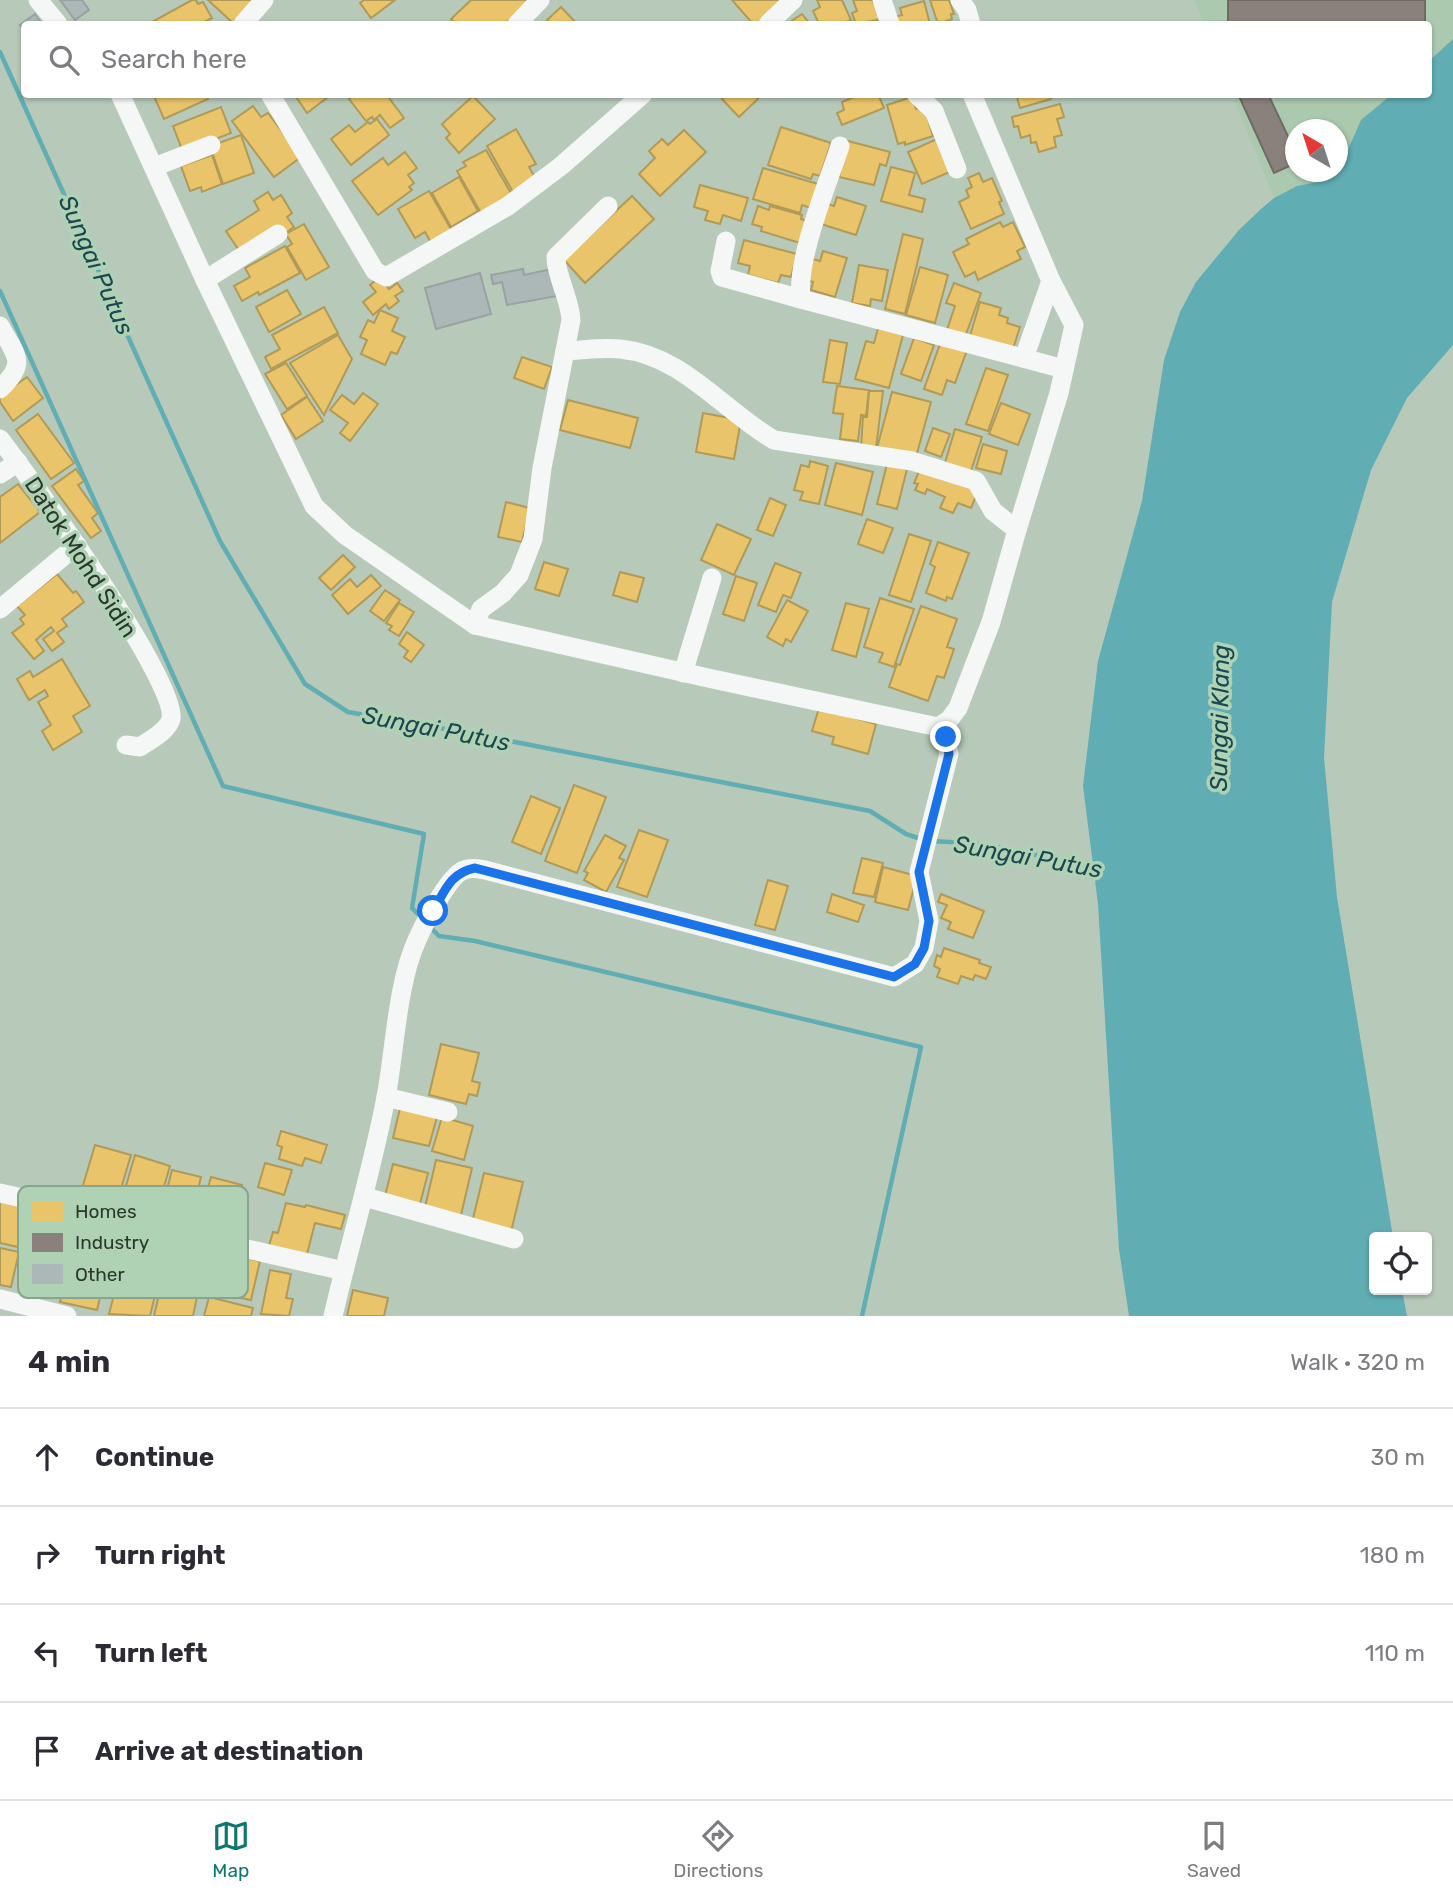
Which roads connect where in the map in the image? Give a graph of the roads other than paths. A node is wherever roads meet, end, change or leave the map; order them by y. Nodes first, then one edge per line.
1 (38, 0) edge
2 (264, 0) edge
3 (540, 0) edge
4 (793, 0) edge
5 (882, 0) edge
6 (960, 0) edge
7 (56, 21) edge
8 (246, 21) edge
9 (520, 21) edge
10 (771, 21) edge
11 (889, 21) edge
12 (970, 21) edge
13 (122, 98) edge
14 (272, 98) edge
15 (638, 98) edge
16 (920, 98) edge
17 (974, 98) edge
18 (211, 145) dead end
19 (839, 146) dead end
20 (154, 167) junction
21 (957, 169) dead end
22 (608, 206) dead end
23 (278, 234) dead end
24 (726, 241) dead end
25 (205, 280) junction
26 (1051, 281) junction
27 (800, 299) junction
28 (0, 326) edge
29 (565, 351) junction
30 (1024, 358) junction
31 (1064, 369) junction
32 (0, 389) edge
33 (0, 439) edge
34 (18, 462) junction
35 (0, 474) edge
36 (1017, 530) junction
37 (77, 545) junction
38 (712, 578) dead end
39 (0, 609) edge
40 (475, 625) junction
41 (683, 673) junction
42 (939, 727) junction
43 (126, 745) dead end
44 (386, 1097) junction
45 (448, 1112) dead end
46 (0, 1193) edge
47 (18, 1197) edge
48 (365, 1197) junction
49 (514, 1239) dead end
50 (248, 1249) edge
51 (344, 1271) junction
52 (0, 1299) edge
53 (67, 1316) edge
54 (333, 1316) edge

1 - 7 street
2 - 8 street
3 - 9 street
4 - 10 street
5 - 11 street
6 - 12 street
13 - 20 street
14 - 15 street
16 - 21 street
17 - 26 street
18 - 20 street
19 - 27 street
20 - 25 street
22 - 29 street
23 - 25 street
24 - 27 street
25 - 40 street
26 - 30 street
26 - 31 street
27 - 30 street
28 - 32 street
29 - 36 street
29 - 40 street
30 - 31 street
31 - 36 street
33 - 34 street, Datok Mohd Sidin
34 - 35 street
34 - 37 street, Datok Mohd Sidin
36 - 42 street
37 - 39 street
37 - 43 street, Datok Mohd Sidin
38 - 41 street
40 - 41 street
41 - 42 street
42 - 44 street
44 - 45 street
44 - 48 street
46 - 47 street
48 - 49 street
48 - 51 street
50 - 51 street
51 - 54 street
52 - 53 street

